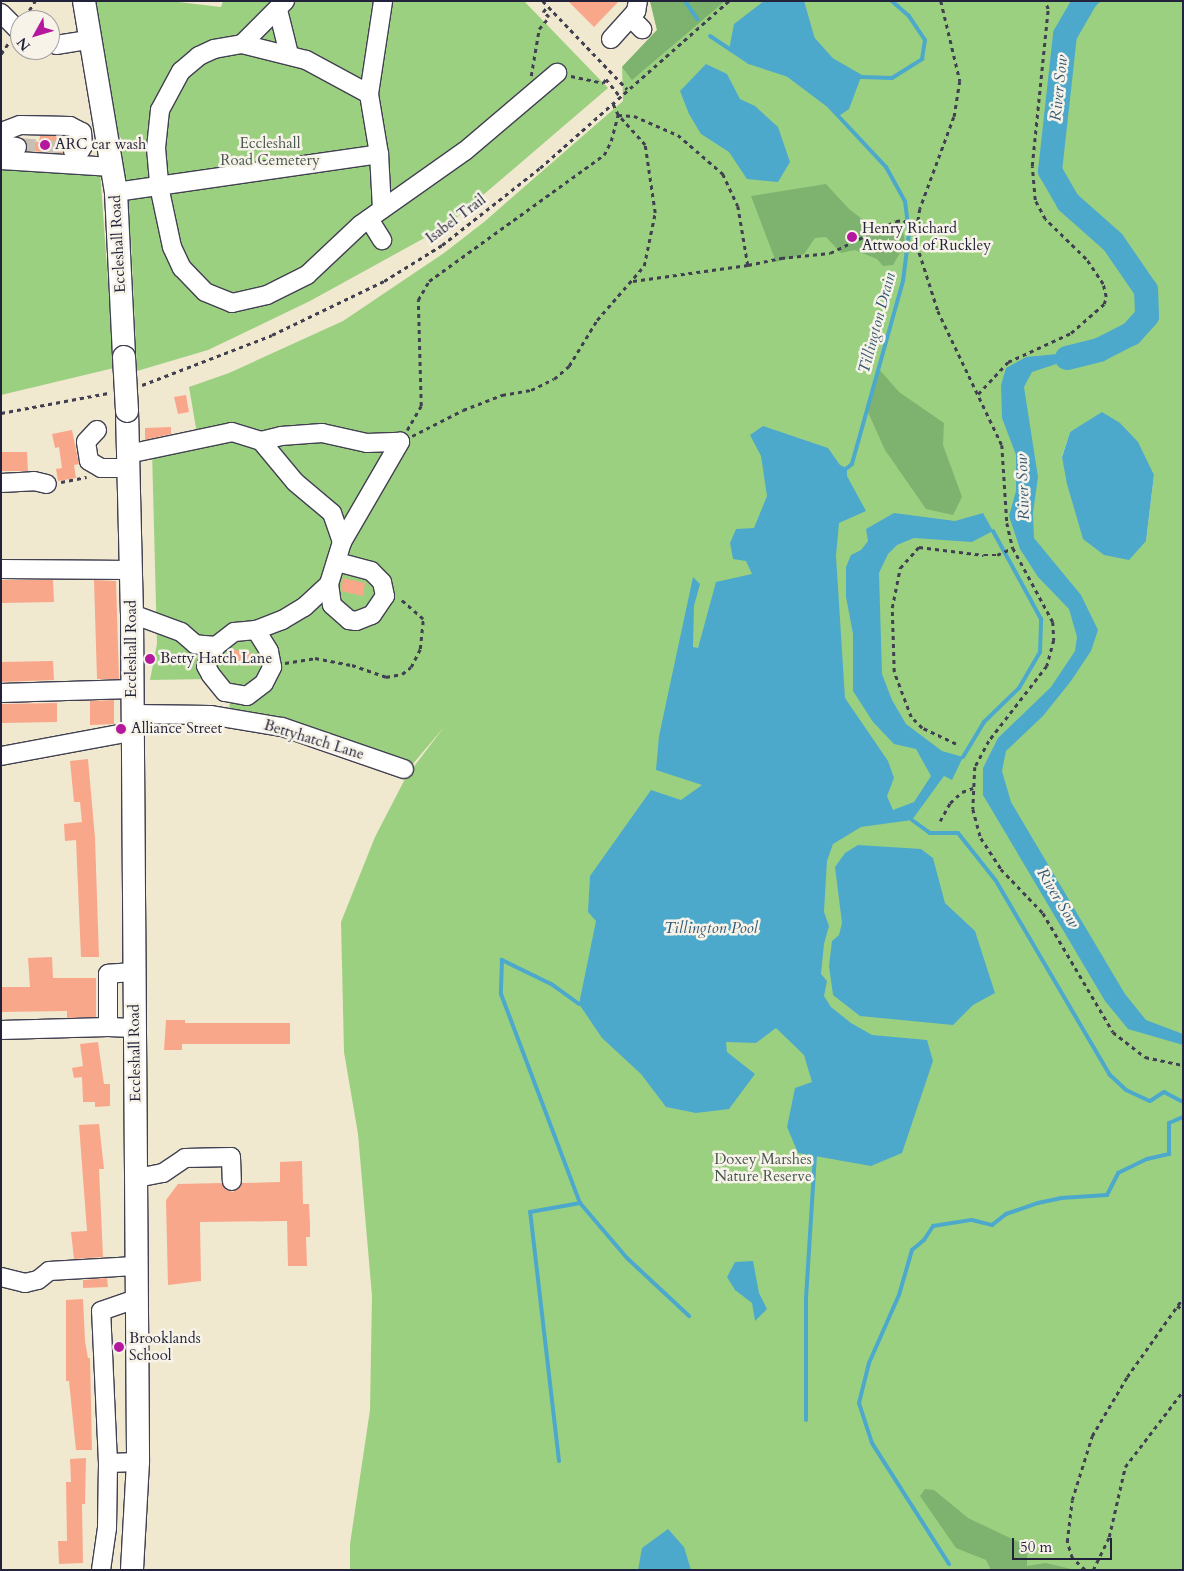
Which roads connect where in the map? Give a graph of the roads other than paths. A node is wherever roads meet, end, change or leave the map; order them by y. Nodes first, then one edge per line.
1 (84, 1) edge
2 (383, 1) edge
3 (638, 1) edge
4 (281, 6) edge
5 (1, 12) edge
6 (10, 22) edge
7 (92, 38) junction
8 (611, 40) dead end
9 (60, 44) edge
10 (242, 44) junction
11 (289, 54) junction
12 (557, 73) road end
13 (369, 94) junction
14 (4, 126) edge
15 (17, 147) tunnel mouth
16 (73, 151) dead end
17 (379, 154) junction
18 (1, 160) edge
19 (112, 167) junction
20 (159, 186) junction
21 (116, 192) junction
22 (376, 214) junction
23 (382, 240) dead end
24 (97, 430) dead end
25 (262, 441) junction
26 (128, 461) junction
27 (1, 483) edge
28 (47, 484) road end
29 (342, 542) junction
30 (338, 562) junction
31 (1, 569) edge
32 (131, 570) junction
33 (329, 584) junction
34 (132, 614) junction
35 (256, 630) junction
36 (216, 646) junction
37 (132, 690) junction
38 (1, 693) edge
39 (132, 723) junction
40 (1, 756) edge
41 (404, 769) dead end
42 (134, 972) junction
43 (108, 1027) junction
44 (134, 1028) junction
45 (1, 1030) edge
46 (137, 1178) junction
47 (232, 1181) dead end
48 (135, 1266) junction
49 (1, 1277) edge
50 (136, 1299) junction
51 (138, 1462) junction
52 (108, 1463) junction
53 (101, 1570) edge
54 (132, 1570) edge

1 - 7 main road, Eccleshall Road
2 - 13 street
3 - 8 street
4 - 10 street
4 - 11 street
5 - 6 street
7 - 9 street
7 - 19 main road, Eccleshall Road
10 - 11 street
10 - 20 street
11 - 13 street
12 - 22 street
13 - 17 street
14 - 15 street
14 - 16 street
17 - 20 street
17 - 22 street
18 - 19 street
19 - 21 main road, Eccleshall Road
20 - 21 street
20 - 22 street
21 - 26 main road, Eccleshall Road, bridge
22 - 23 street
24 - 26 street
25 - 26 street
25 - 29 street
25 - 29 street
26 - 32 main road, Eccleshall Road
27 - 28 street
29 - 30 street
30 - 33 street
30 - 33 street
31 - 32 street
32 - 34 main road, Eccleshall Road
33 - 35 street
34 - 36 street
34 - 37 main road, Eccleshall Road
35 - 36 street
35 - 36 street
37 - 38 street
37 - 39 main road, Eccleshall Road
39 - 40 street, Bettyhatch Lane
39 - 41 street, Bettyhatch Lane
39 - 42 main road, Eccleshall Road
42 - 43 street
42 - 44 main road, Eccleshall Road
43 - 44 street
43 - 45 street
44 - 46 main road, Eccleshall Road
46 - 47 street
46 - 48 main road, Eccleshall Road
48 - 49 street
48 - 50 main road, Eccleshall Road
50 - 51 main road, Eccleshall Road
50 - 52 street
51 - 52 street
51 - 54 main road, Eccleshall Road
52 - 53 street

